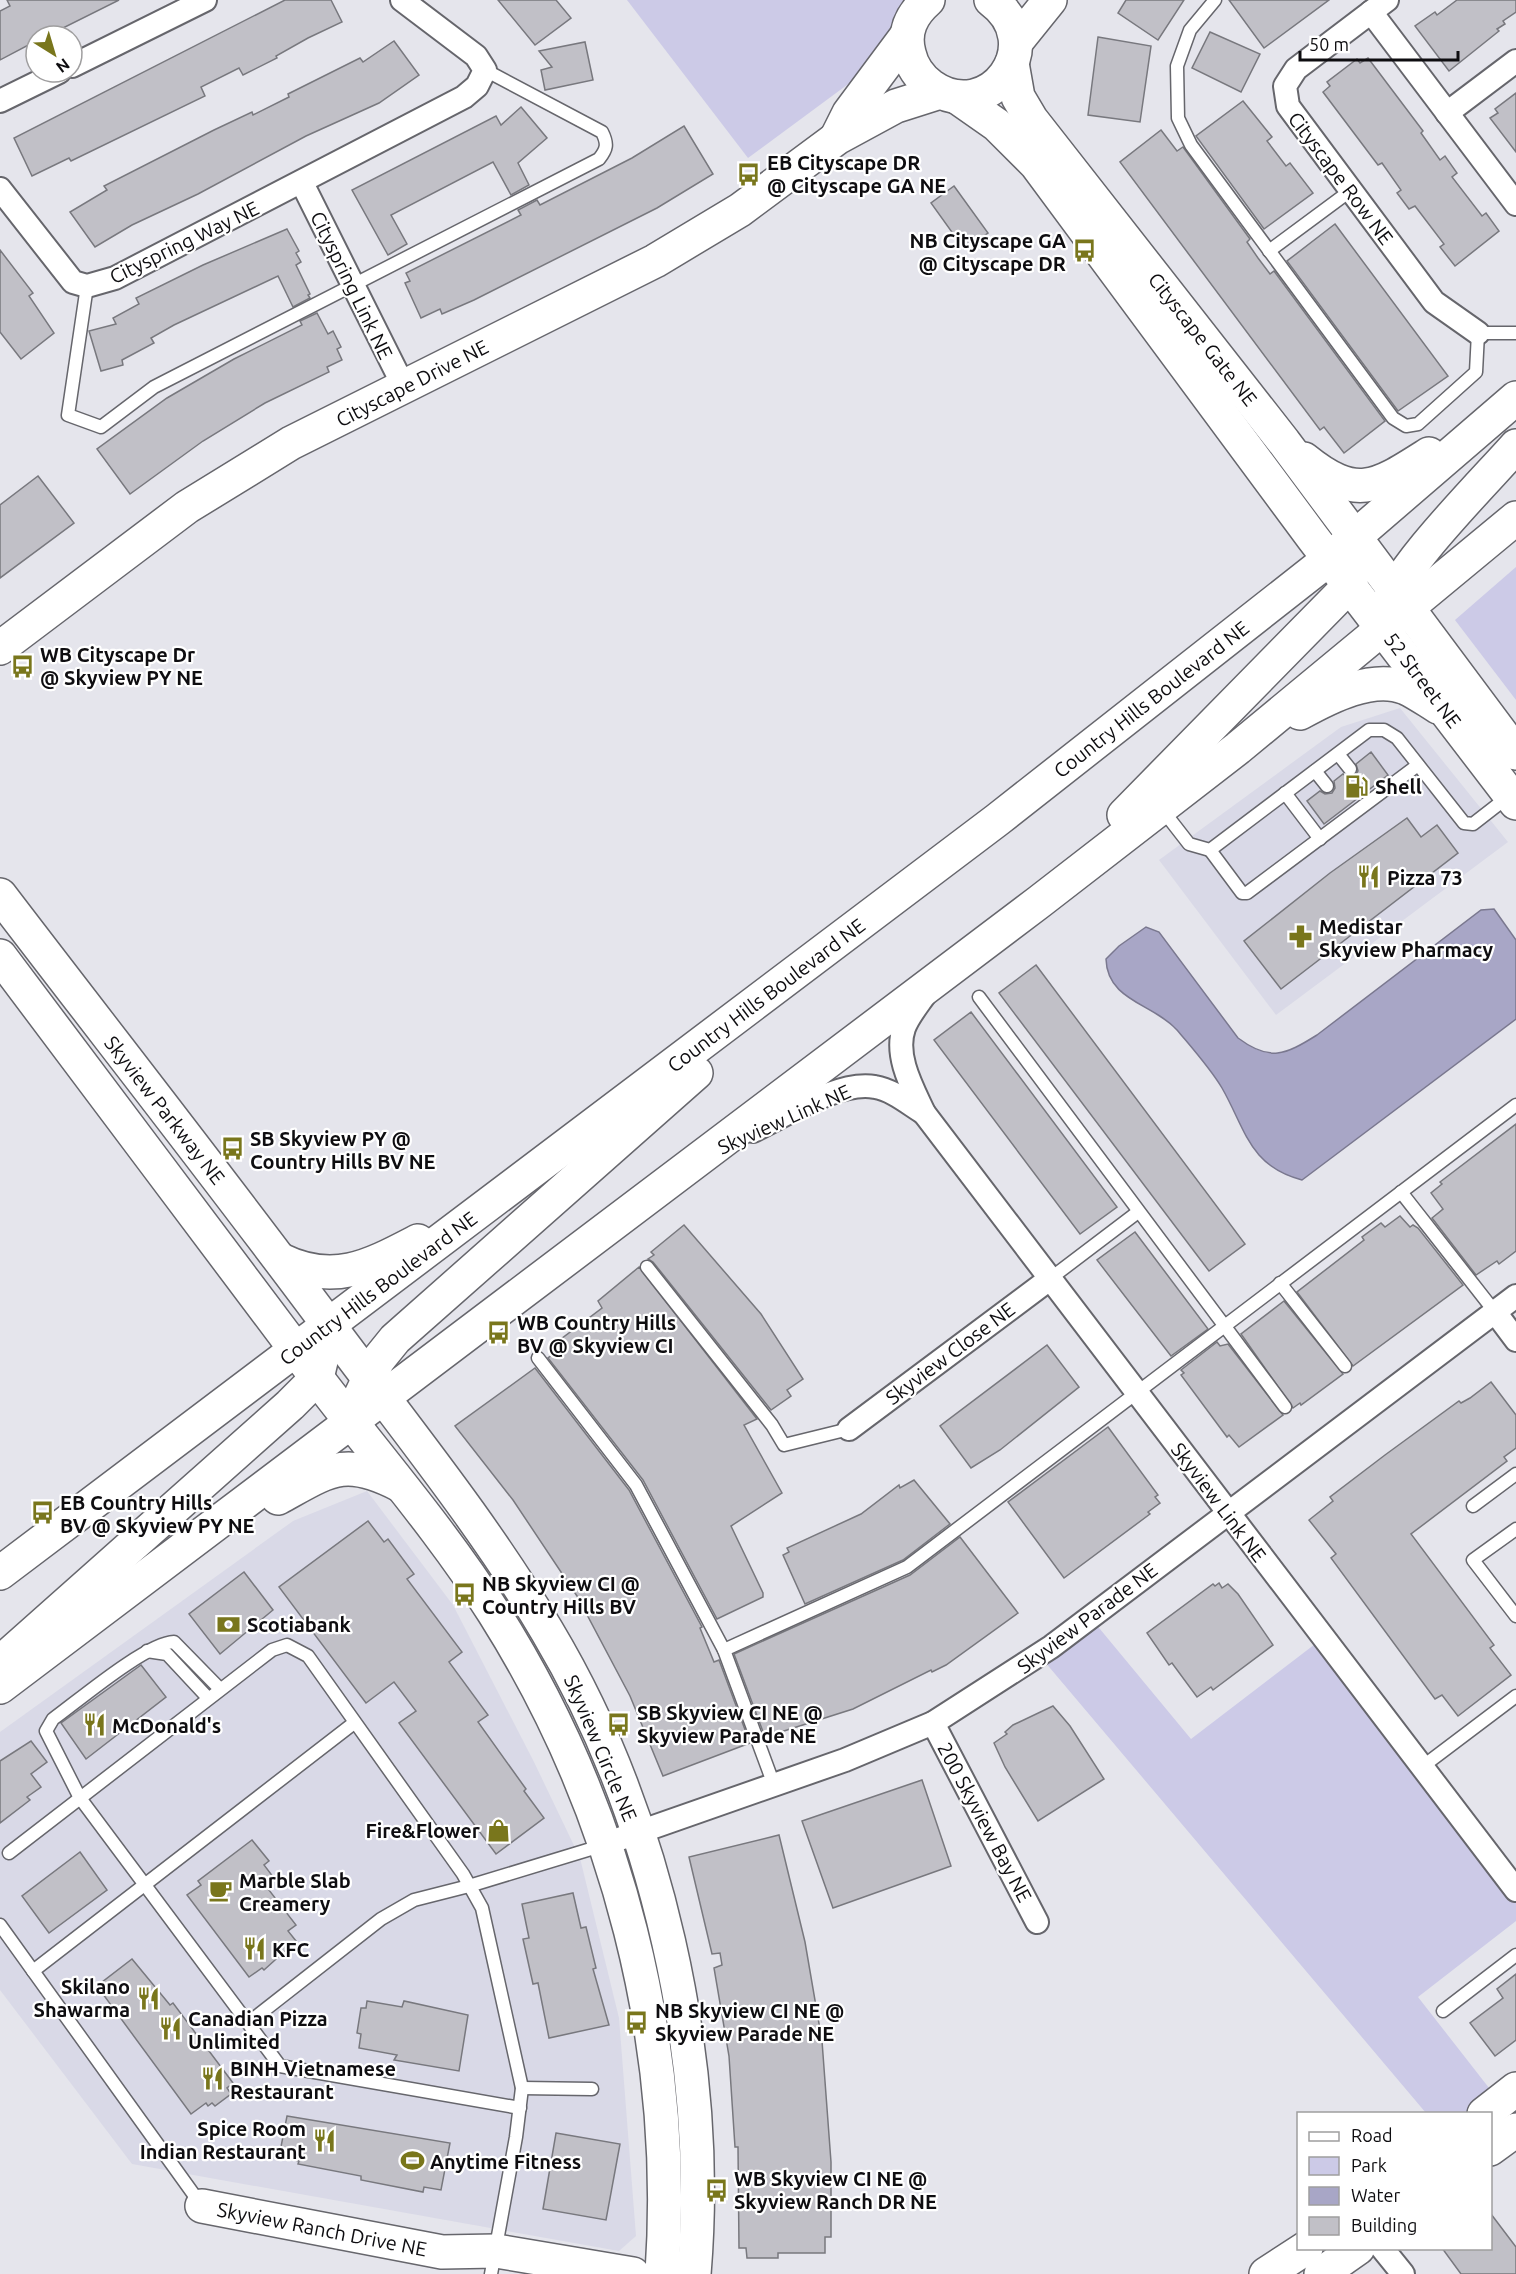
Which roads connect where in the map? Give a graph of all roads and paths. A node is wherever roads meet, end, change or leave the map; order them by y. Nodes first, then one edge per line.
1 (205, 0) edge
2 (402, 0) edge
3 (928, 0) edge
4 (991, 0) edge
5 (1050, 0) edge
6 (1215, 0) edge
7 (1379, 6) edge
8 (908, 35) junction
9 (1015, 52) junction
10 (84, 60) edge
11 (1516, 61) edge
12 (485, 70) junction
13 (35, 84) edge
14 (949, 95) junction
15 (0, 101) edge
16 (1447, 113) junction
17 (837, 138) junction
18 (302, 183) junction
19 (0, 189) edge
20 (1350, 191) junction
21 (1516, 204) edge
22 (1269, 251) junction
23 (352, 285) junction
24 (87, 286) junction
25 (1478, 333) junction
26 (1516, 333) edge
27 (404, 387) junction
28 (1516, 398) edge
29 (1284, 442) junction
30 (1516, 446) edge
31 (1516, 518) edge
32 (1354, 537) junction
33 (1329, 559) junction
34 (1350, 586) junction
35 (1395, 610) junction
36 (0, 648) edge
37 (1447, 712) junction
38 (1238, 748) junction
39 (1516, 753) edge
40 (1338, 754) junction
41 (1419, 765) junction
42 (1350, 769) dead end
43 (1315, 771) junction
44 (1327, 786) dead end
45 (1285, 793) junction
46 (1513, 799) edge
47 (1161, 808) junction
48 (1320, 839) junction
49 (1210, 850) junction
50 (0, 895) edge
51 (1039, 902) junction
52 (881, 908) junction
53 (0, 956) edge
54 (935, 980) junction
55 (979, 997) dead end
56 (1516, 1105) edge
57 (924, 1113) junction
58 (709, 1153) junction
59 (1401, 1192) junction
60 (496, 1199) junction
61 (1138, 1212) junction
62 (281, 1260) junction
63 (647, 1268) dead end
64 (1051, 1278) junction
65 (1280, 1283) junction
66 (1516, 1296) edge
67 (1495, 1312) junction
68 (329, 1326) junction
69 (1223, 1326) junction
70 (1516, 1340) edge
71 (296, 1350) junction
72 (538, 1358) dead end
73 (1345, 1366) dead end
74 (317, 1378) junction
75 (375, 1388) junction
76 (1136, 1392) junction
77 (1285, 1407) dead end
78 (351, 1423) junction
79 (849, 1429) joint
80 (1516, 1474) edge
81 (401, 1486) junction
82 (1473, 1506) dead end
83 (1228, 1513) junction
84 (1516, 1529) edge
85 (182, 1550) junction
86 (0, 1573) edge
87 (1516, 1616) edge
88 (724, 1650) junction
89 (147, 1651) junction
90 (0, 1663) edge
91 (0, 1687) edge
92 (220, 1689) junction
93 (1516, 1696) edge
94 (208, 1698) junction
95 (354, 1723) junction
96 (933, 1723) junction
97 (1422, 1767) junction
98 (774, 1785) junction
99 (80, 1798) junction
100 (637, 1833) junction
101 (605, 1844) junction
102 (9, 1853) dead end
103 (145, 1884) junction
104 (470, 1886) junction
105 (1516, 1890) edge
106 (1037, 1922) dead end
107 (0, 1925) edge
108 (1516, 1955) edge
109 (33, 1971) junction
110 (1443, 2011) dead end
111 (248, 2023) junction
112 (522, 2088) junction
113 (592, 2089) dead end
114 (1516, 2089) edge
115 (520, 2108) junction
116 (1487, 2112) edge
117 (1516, 2130) edge
118 (1492, 2148) edge
119 (202, 2206) joint
120 (1303, 2250) edge
121 (1355, 2250) edge
122 (1384, 2250) edge
123 (490, 2266) edge
124 (633, 2274) edge
125 (662, 2274) edge
126 (694, 2274) edge
127 (1266, 2274) edge
128 (1321, 2274) edge
129 (1403, 2274) edge

1 - 10 street
2 - 12 street
3 - 8 street, Cityscape Drive NE
4 - 9 street, Cityscape Gate NE
5 - 9 street
6 - 22 lane
7 - 16 street
7 - 20 street, Cityscape Row NE
8 - 14 street, Cityscape Gate NE
8 - 17 street, Cityscape Drive NE
9 - 14 street, Cityscape Drive NE
9 - 29 street, Cityscape Gate NE
11 - 16 street
12 - 18 street, Cityspring Way NE
12 - 23 lane
13 - 15 street
14 - 17 street, Cityscape Drive NE
14 - 33 street, Cityscape Gate NE
16 - 21 street
17 - 27 street, Cityscape Drive NE
18 - 23 street, Cityspring Link NE
18 - 24 street, Cityspring Way NE
19 - 24 street, Cityspring Way NE
20 - 22 lane
20 - 25 street, Cityscape Row NE
22 - 25 lane
23 - 24 lane
23 - 27 street, Cityspring Link NE
25 - 26 lane
27 - 36 street, Cityscape Drive NE
28 - 29 street
28 - 32 street, Country Hills Boulevard NE
29 - 32 street, Cityscape Gate NE
30 - 35 street
31 - 35 street
32 - 33 street, Country Hills Boulevard NE
32 - 34 street
32 - 35 street, Cityscape Gate NE
33 - 34 street, 52 Street NE
33 - 52 street, Country Hills Boulevard NE
34 - 35 street, 52 Street NE
34 - 51 street
35 - 37 street, 52 Street NE
35 - 38 street
35 - 39 street, 52 Street NE
37 - 38 street
37 - 46 street, 52 Street NE
38 - 47 street
40 - 41 lane
40 - 42 lane
40 - 43 lane
41 - 46 lane
41 - 48 lane
43 - 44 lane
43 - 45 lane
45 - 48 lane
45 - 49 lane
47 - 49 lane
47 - 51 street
48 - 49 lane
50 - 62 street, Skyview Parkway NE
51 - 54 street
52 - 60 street, Country Hills Boulevard NE
52 - 75 street
53 - 71 street, Skyview Parkway NE
54 - 57 street, Skyview Link NE
54 - 58 street
55 - 61 lane
56 - 59 lane
57 - 58 street, Skyview Link NE
57 - 64 street, Skyview Link NE
58 - 75 street
59 - 65 lane
59 - 67 lane
60 - 62 street
60 - 68 street, Country Hills Boulevard NE
61 - 64 lane
61 - 69 lane
62 - 68 street, Skyview Parkway NE
63 - 79 lane
64 - 76 street, Skyview Link NE
64 - 79 street, Skyview Close NE
65 - 69 lane
65 - 73 lane
66 - 67 street, Skyview Parade NE
67 - 70 street
67 - 83 street, Skyview Parade NE
68 - 71 street, Country Hills Boulevard NE
68 - 74 street
68 - 75 street, Skyview Circle NE
69 - 76 lane
69 - 77 lane
71 - 74 street, Skyview Circle NE
71 - 86 street, Country Hills Boulevard NE
72 - 88 lane
74 - 78 street, Skyview Circle NE
74 - 90 street
75 - 78 street
75 - 100 street, Skyview Circle NE
76 - 83 street, Skyview Link NE
76 - 88 lane
78 - 81 street, Skyview Circle NE
78 - 85 street
80 - 82 lane
81 - 85 street
81 - 101 street, Skyview Circle NE
83 - 96 street, Skyview Parade NE
83 - 97 street, Skyview Link NE
84 - 87 lane
85 - 91 street
88 - 98 lane
89 - 92 lane
89 - 94 lane
89 - 99 lane
92 - 94 lane
92 - 95 lane
93 - 97 lane
94 - 99 lane
95 - 103 lane
95 - 104 lane
96 - 98 street, Skyview Parade NE
96 - 106 street, 200 Skyview Bay NE
97 - 105 street, Skyview Link NE
98 - 100 street, Skyview Parade NE
99 - 102 lane
99 - 103 lane
100 - 101 street, Skyview Parade NE
100 - 126 street, Skyview Circle NE
101 - 104 lane
101 - 125 street, Skyview Circle NE
103 - 109 lane
103 - 111 lane
104 - 111 lane
104 - 112 lane
107 - 109 lane
108 - 110 lane
109 - 119 lane
111 - 115 lane
112 - 113 lane
112 - 115 lane
114 - 116 street
115 - 123 lane
117 - 118 street
119 - 123 street, Skyview Ranch Drive NE
120 - 127 street
121 - 128 street
122 - 129 street
123 - 124 street, Skyview Ranch Drive NE

